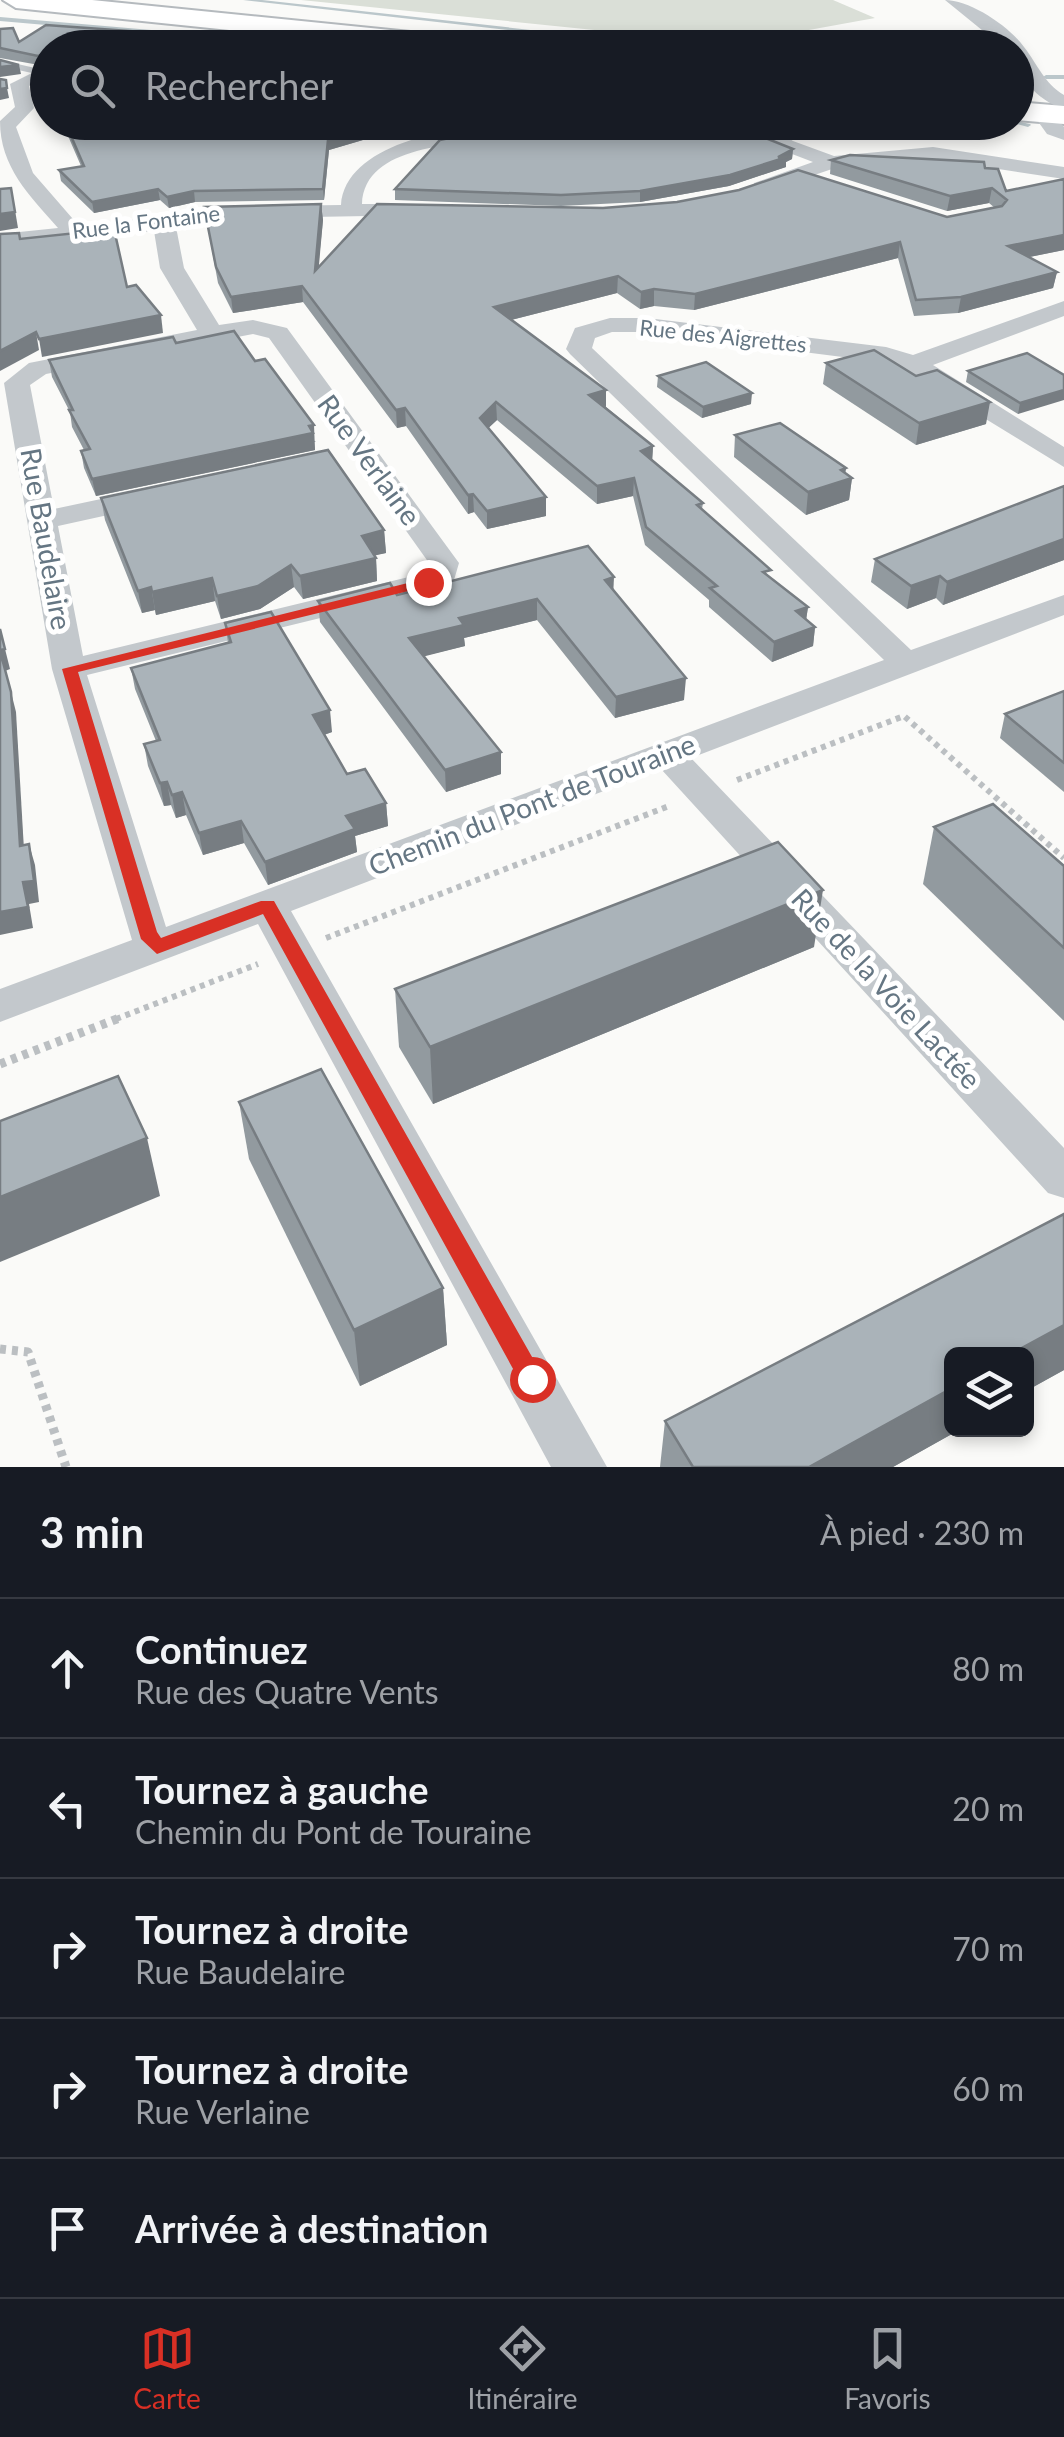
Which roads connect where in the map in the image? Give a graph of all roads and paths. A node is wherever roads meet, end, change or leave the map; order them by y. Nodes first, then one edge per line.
1 (16, 0) edge
2 (367, 0) edge
3 (389, 0) edge
4 (953, 0) edge
5 (0, 9) edge
6 (233, 30) edge
7 (312, 30) edge
8 (998, 30) edge
9 (0, 64) edge
10 (30, 69) edge
11 (30, 77) edge
12 (1064, 85) edge
13 (1045, 106) edge
14 (446, 140) edge
15 (779, 140) edge
16 (832, 162) junction
17 (1064, 174) edge
18 (798, 175) junction
19 (835, 187) edge
20 (747, 192) edge
21 (352, 209) junction
22 (448, 211) edge
23 (164, 223) junction
24 (71, 230) junction
25 (0, 241) edge
26 (1064, 308) edge
27 (212, 334) junction
28 (913, 364) junction
29 (12, 423) edge
30 (364, 452) junction
31 (1064, 459) edge
32 (326, 460) edge
33 (174, 492) edge
34 (42, 520) junction
35 (1058, 614) edge
36 (907, 664) junction
37 (69, 669) junction
38 (667, 754) junction
39 (703, 793) junction
40 (1064, 858) edge
41 (268, 906) junction
42 (157, 947) junction
43 (293, 951) junction
44 (0, 1006) edge
45 (0, 1064) edge
46 (1064, 1180) edge
47 (0, 1349) edge
48 (66, 1467) edge
49 (580, 1467) edge

1 - 7 main road
2 - 3 lane
4 - 8 street
5 - 6 main road
9 - 10 lane
11 - 24 street
12 - 13 street
14 - 21 street
15 - 16 street
16 - 17 street
16 - 18 street
18 - 19 street
18 - 20 street
21 - 22 street, Rue la Fontaine
21 - 23 street, Rue la Fontaine
23 - 24 street, Rue la Fontaine
23 - 27 street
24 - 25 street, Rue la Fontaine
26 - 28 street
27 - 29 street, Rue Baudelaire
27 - 30 street, Rue Verlaine
28 - 31 street, Rue des Aigrettes
28 - 36 street, Rue des Aigrettes
29 - 34 street, Rue Baudelaire
30 - 32 street
30 - 37 street, Rue Verlaine
33 - 34 street
34 - 37 street, Rue Baudelaire
35 - 36 street, Chemin du Pont de Touraine
36 - 38 street, Chemin du Pont de Touraine
37 - 42 street, Rue Baudelaire
38 - 39 street, Rue de la Voie Lactée
38 - 41 street, Chemin du Pont de Touraine
39 - 40 path
39 - 43 path
39 - 46 street, Rue de la Voie Lactée
41 - 42 street, Chemin du Pont de Touraine
41 - 43 street
42 - 44 street, Chemin du Pont de Touraine
43 - 45 path
43 - 49 street
47 - 48 path

